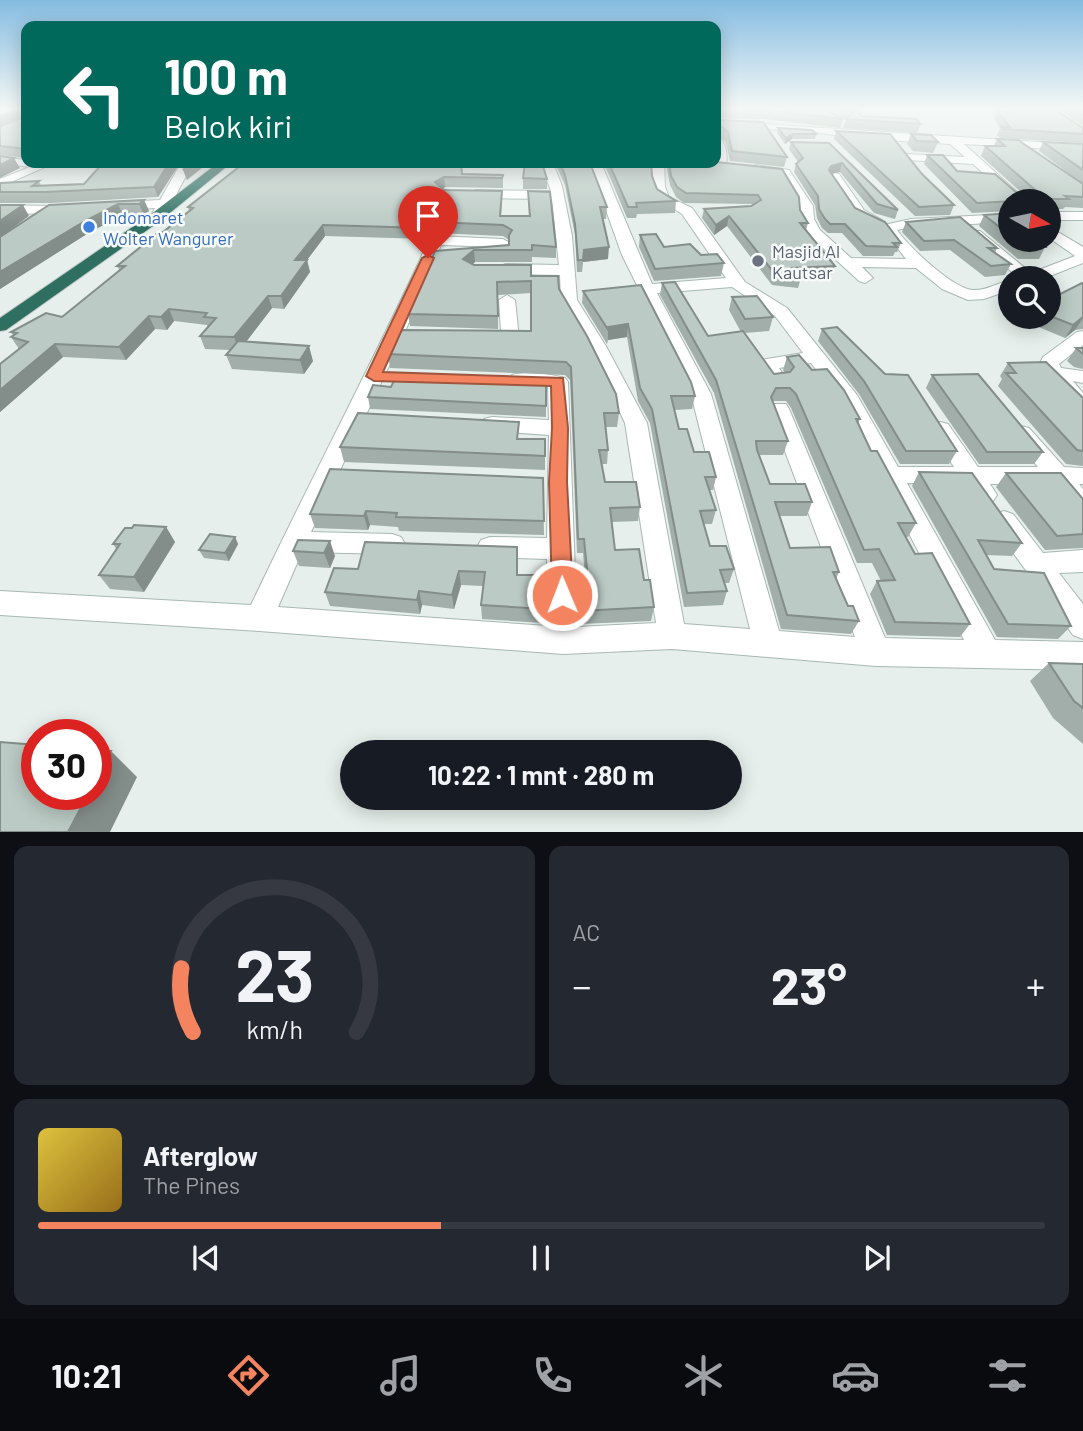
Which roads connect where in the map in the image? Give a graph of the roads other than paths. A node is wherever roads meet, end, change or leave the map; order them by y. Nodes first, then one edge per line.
1 (900, 148) edge
2 (960, 148) edge
3 (1022, 148) edge
4 (721, 152) edge
5 (785, 156) edge
6 (907, 157) junction
7 (0, 160) edge
8 (974, 160) junction
9 (1039, 160) edge
10 (21, 162) edge
11 (721, 166) edge
12 (792, 166) dead end
13 (732, 167) junction
14 (916, 167) edge
15 (37, 168) edge
16 (184, 168) edge
17 (218, 168) edge
18 (549, 168) edge
19 (597, 168) edge
20 (658, 168) edge
21 (835, 177) edge
22 (0, 184) edge
23 (1007, 189) edge
24 (460, 194) edge
25 (558, 195) junction
26 (101, 203) edge
27 (162, 207) junction
28 (0, 209) edge
29 (961, 216) junction
30 (1061, 216) edge
31 (1083, 216) edge
32 (116, 218) dead end
33 (998, 218) edge
34 (34, 222) edge
35 (889, 227) junction
36 (1061, 240) edge
37 (503, 243) edge
38 (1083, 256) edge
39 (846, 262) junction
40 (923, 264) junction
41 (1017, 266) edge
42 (1059, 266) edge
43 (487, 270) edge
44 (566, 270) junction
45 (865, 278) dead end
46 (735, 282) junction
47 (646, 289) junction
48 (998, 289) edge
49 (507, 300) dead end
50 (0, 326) edge
51 (395, 334) junction
52 (421, 334) edge
53 (471, 336) edge
54 (1083, 336) edge
55 (817, 357) junction
56 (1052, 372) junction
57 (374, 376) junction
58 (401, 377) edge
59 (1083, 377) edge
60 (497, 379) edge
61 (777, 380) edge
62 (1083, 406) edge
63 (779, 409) edge
64 (927, 410) edge
65 (353, 417) junction
66 (380, 418) edge
67 (1011, 420) edge
68 (477, 423) edge
69 (560, 428) junction
70 (325, 472) junction
71 (352, 473) edge
72 (890, 475) junction
73 (1083, 475) edge
74 (972, 476) junction
75 (1056, 476) junction
76 (530, 481) edge
77 (558, 482) junction
78 (1083, 505) edge
79 (292, 541) junction
80 (413, 545) edge
81 (467, 546) edge
82 (561, 548) junction
83 (1083, 561) edge
84 (1037, 564) junction
85 (0, 603) edge
86 (259, 618) junction
87 (1083, 626) edge
88 (672, 636) junction
89 (564, 641) junction
90 (768, 643) junction
91 (876, 652) junction
92 (986, 652) junction
93 (1083, 656) edge

1 - 6 street
2 - 8 street
3 - 9 street
4 - 13 street
5 - 12 street
6 - 8 street
6 - 14 street
7 - 10 street
8 - 23 street
11 - 13 street
13 - 39 street
15 - 22 street
16 - 27 street
17 - 27 highway
18 - 25 street
19 - 47 street
20 - 46 street
21 - 35 street
24 - 25 street
25 - 44 street
26 - 27 street
27 - 32 street
27 - 50 highway
28 - 34 street
29 - 33 street
29 - 35 street
29 - 41 street
30 - 31 street
35 - 40 street
36 - 38 street
37 - 51 street
38 - 42 street
39 - 40 street
39 - 45 street
40 - 48 street
43 - 44 street
44 - 88 street
46 - 47 street
46 - 55 street
47 - 90 street
49 - 53 street
51 - 52 street
51 - 57 street
54 - 56 street
55 - 61 street
55 - 72 street
56 - 59 street
56 - 62 street
57 - 58 street
57 - 65 street
60 - 69 street
63 - 91 street
64 - 74 street
65 - 66 street
65 - 70 street
67 - 75 street
68 - 69 street
69 - 77 street
70 - 71 street
70 - 79 street
72 - 74 street
72 - 92 street
73 - 75 street
74 - 75 street
74 - 84 street
75 - 78 street
76 - 77 street
77 - 82 street
79 - 80 street
79 - 86 street
81 - 82 street
82 - 89 street
83 - 84 street
84 - 87 street
85 - 86 street
86 - 89 street
88 - 89 street
88 - 90 street
90 - 91 street
91 - 92 street
92 - 93 street

